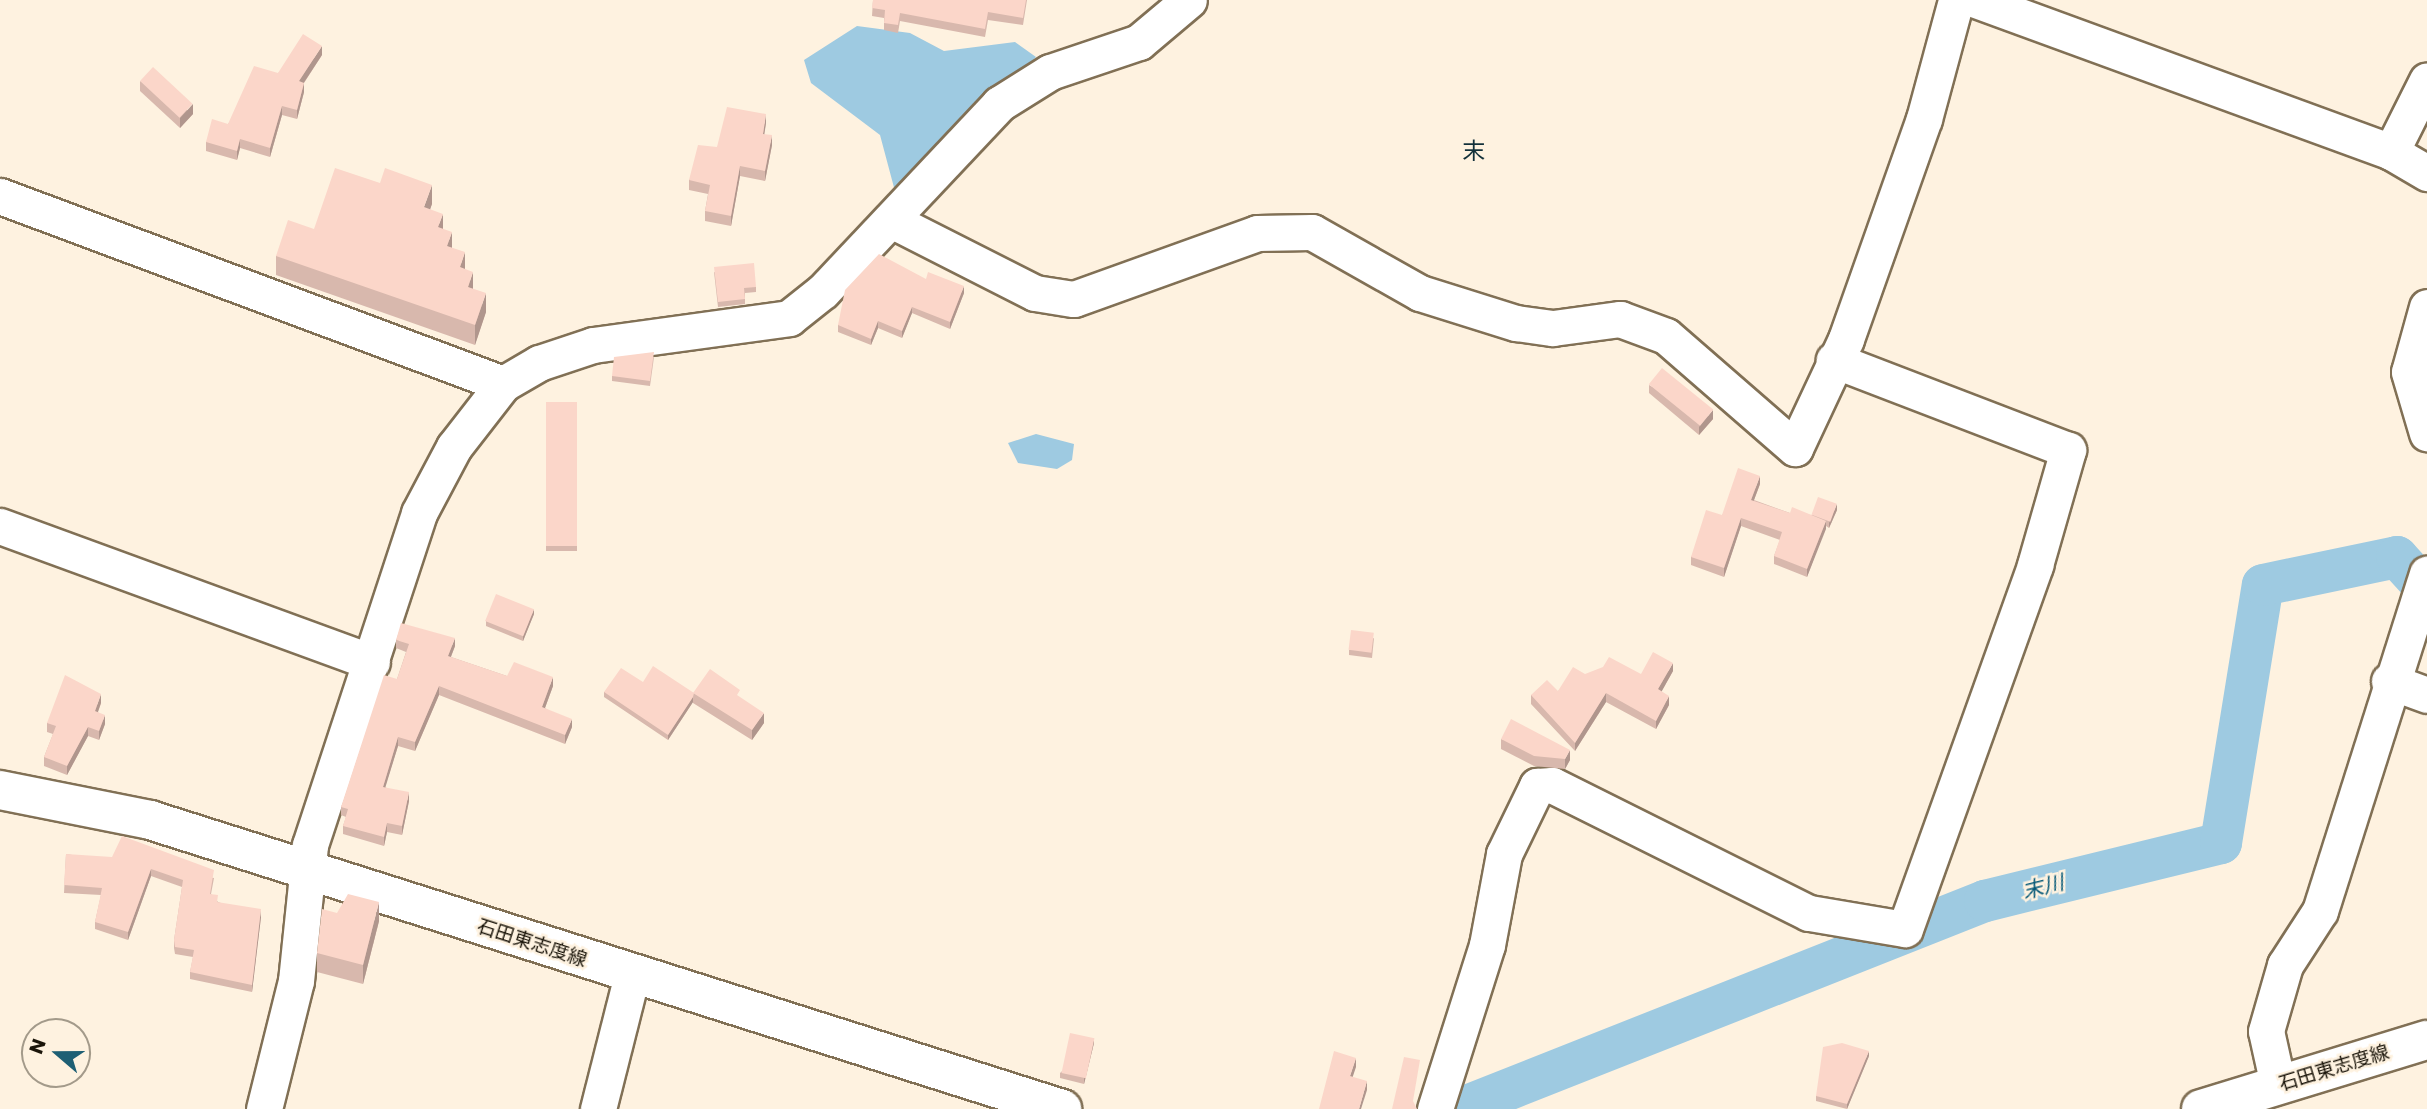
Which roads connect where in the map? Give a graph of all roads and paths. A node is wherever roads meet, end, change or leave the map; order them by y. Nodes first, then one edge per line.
1 (1189, 0) edge
2 (1956, 0) edge
3 (1976, 0) edge
4 (2427, 80) edge
5 (2391, 152) junction
6 (2427, 173) edge
7 (0, 196) edge
8 (891, 220) junction
9 (2427, 307) edge
10 (1834, 360) junction
11 (503, 384) junction
12 (2427, 433) edge
13 (0, 526) edge
14 (2427, 574) edge
15 (372, 662) junction
16 (2389, 681) junction
17 (2427, 695) edge
18 (0, 790) edge
19 (306, 871) junction
20 (632, 975) junction
21 (2427, 1040) edge
22 (2278, 1085) junction
23 (264, 1109) edge
24 (598, 1109) edge
25 (1062, 1109) edge
26 (1435, 1109) edge
27 (2201, 1109) edge

1 - 8 street
2 - 10 street
3 - 5 street
4 - 5 street
5 - 6 street
7 - 11 street
8 - 10 street
8 - 11 street
9 - 12 street
10 - 26 street
11 - 15 street
13 - 15 street
14 - 16 street
15 - 19 street
16 - 17 street
16 - 22 street
18 - 19 main road, 石田東志度線
19 - 20 main road, 石田東志度線
19 - 23 street
20 - 24 street
20 - 25 main road, 石田東志度線
21 - 22 main road, 石田東志度線
22 - 27 main road, 石田東志度線

